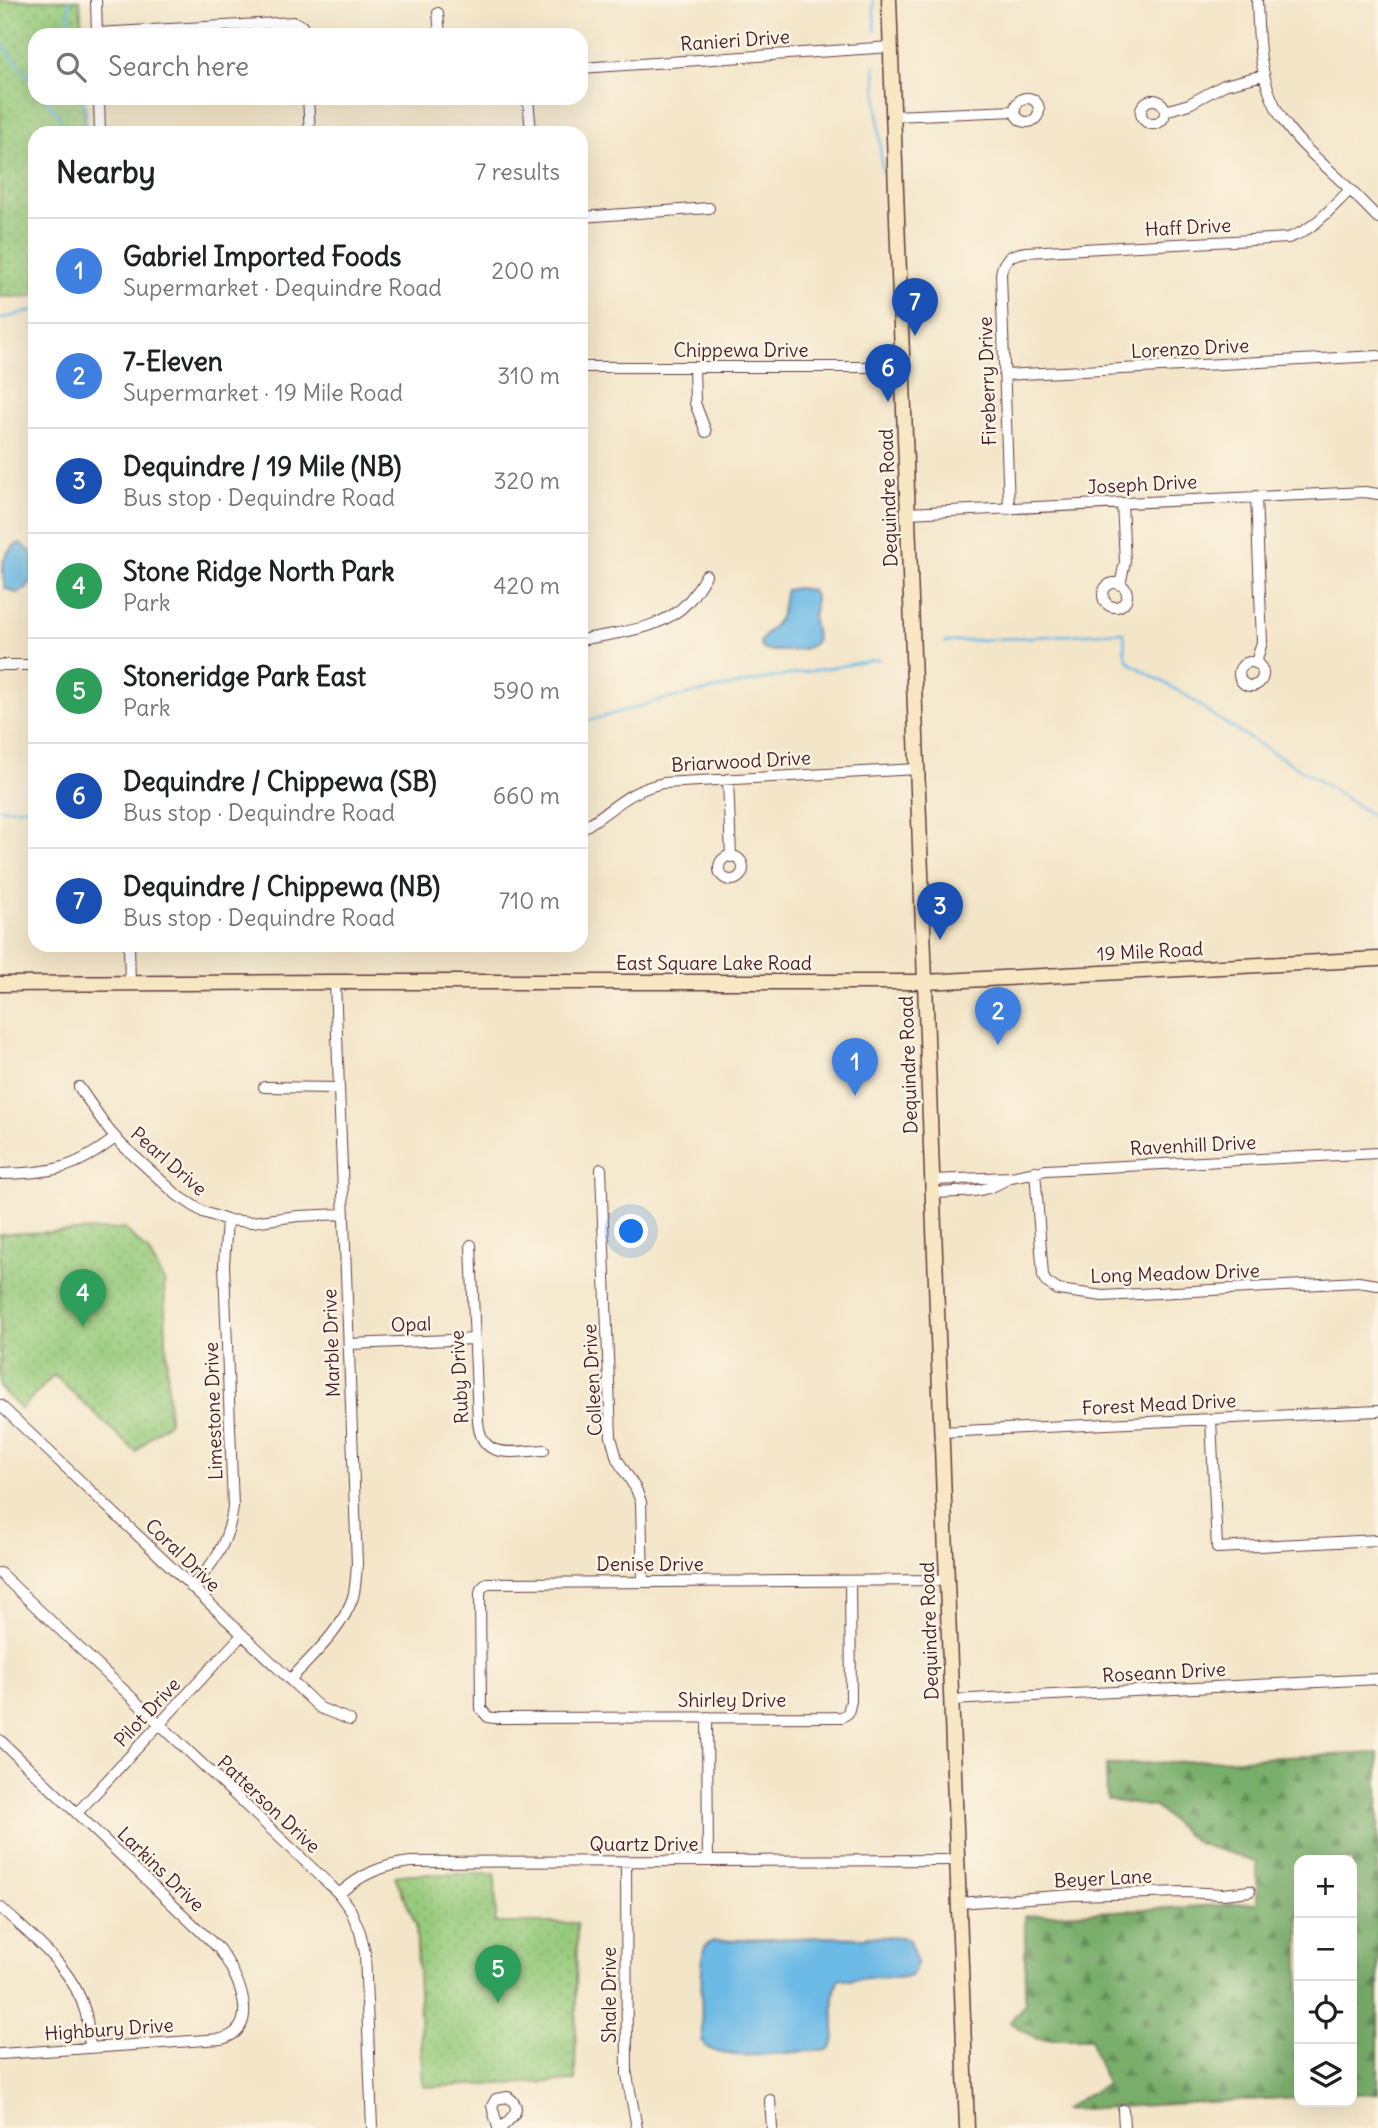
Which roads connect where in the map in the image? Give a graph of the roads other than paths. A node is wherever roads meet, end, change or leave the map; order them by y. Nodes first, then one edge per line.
1 (96, 0) edge
2 (889, 0) edge
3 (1257, 0) edge
4 (438, 13) dead end
5 (97, 28) edge
6 (196, 28) edge
7 (303, 28) edge
8 (439, 28) edge
9 (891, 47) junction
10 (588, 68) edge
11 (1264, 75) junction
12 (99, 105) edge
13 (308, 105) edge
14 (529, 105) edge
15 (1015, 111) dead end
16 (1165, 111) dead end
17 (893, 116) junction
18 (100, 126) edge
19 (310, 126) edge
20 (530, 126) edge
21 (1350, 190) junction
22 (709, 208) dead end
23 (588, 217) edge
24 (1378, 218) edge
25 (1011, 255) joint
26 (1378, 356) edge
27 (588, 367) edge
28 (694, 367) junction
29 (902, 367) junction
30 (1004, 375) junction
31 (706, 432) dead end
32 (1378, 494) edge
33 (1256, 496) junction
34 (1122, 503) junction
35 (1009, 509) junction
36 (907, 513) junction
37 (706, 575) dead end
38 (1120, 585) dead end
39 (588, 639) edge
40 (1256, 663) dead end
41 (0, 665) edge
42 (28, 665) edge
43 (917, 769) junction
44 (728, 779) junction
45 (588, 824) edge
46 (731, 857) dead end
47 (129, 952) edge
48 (1378, 959) edge
49 (335, 982) junction
50 (925, 982) junction
51 (0, 984) edge
52 (130, 984) junction
53 (79, 1087) dead end
54 (264, 1087) dead end
55 (339, 1088) junction
56 (115, 1138) junction
57 (1378, 1153) edge
58 (601, 1169) dead end
59 (1035, 1171) junction
60 (0, 1174) edge
61 (932, 1186) junction
62 (344, 1213) junction
63 (227, 1220) junction
64 (471, 1245) dead end
65 (1378, 1285) edge
66 (475, 1339) junction
67 (349, 1344) junction
68 (0, 1405) edge
69 (1378, 1411) edge
70 (1212, 1419) junction
71 (941, 1432) junction
72 (544, 1450) dead end
73 (1378, 1540) edge
74 (0, 1573) edge
75 (946, 1580) junction
76 (850, 1581) junction
77 (643, 1582) junction
78 (191, 1587) junction
79 (242, 1635) junction
80 (1378, 1679) edge
81 (290, 1681) junction
82 (951, 1700) junction
83 (484, 1713) joint
84 (707, 1717) junction
85 (350, 1720) dead end
86 (160, 1725) junction
87 (0, 1740) edge
88 (77, 1813) junction
89 (957, 1860) junction
90 (626, 1861) junction
91 (708, 1861) junction
92 (1250, 1891) dead end
93 (339, 1894) junction
94 (958, 1903) junction
95 (0, 1907) edge
96 (221, 2039) joint
97 (90, 2048) junction
98 (0, 2054) edge
99 (770, 2100) dead end
100 (1123, 2109) dead end
101 (372, 2128) edge
102 (637, 2128) edge
103 (772, 2128) edge
104 (967, 2128) edge
105 (1124, 2128) edge

1 - 5 street
2 - 9 main road, Dequindre Road
3 - 11 street
4 - 8 street
6 - 7 street
9 - 10 street, Ranieri Drive
9 - 17 main road, Dequindre Road
11 - 16 street
11 - 21 street
12 - 18 street
13 - 19 street
14 - 20 street
15 - 17 street
17 - 29 main road, Dequindre Road
21 - 24 street
21 - 25 street, Haff Drive
22 - 23 street
25 - 30 street, Fireberry Drive
26 - 30 street, Lorenzo Drive
27 - 28 street, Chippewa Drive
28 - 29 street, Chippewa Drive
28 - 31 street
29 - 36 main road, Dequindre Road
30 - 35 street, Fireberry Drive
32 - 33 street, Joseph Drive
33 - 34 street, Joseph Drive
33 - 40 street
34 - 35 street, Joseph Drive
34 - 38 street
35 - 36 street, Joseph Drive
36 - 43 main road, Dequindre Road
37 - 39 street
41 - 42 street
43 - 44 street, Briarwood Drive
43 - 50 main road, Dequindre Road
44 - 45 street, Briarwood Drive
44 - 46 street
47 - 52 street
48 - 50 main road, 19 Mile Road
49 - 50 main road, East Square Lake Road
49 - 52 main road, East Square Lake Road
49 - 55 street, Marble Drive
50 - 61 main road, Dequindre Road
51 - 52 main road, East Square Lake Road
53 - 56 street, Pearl Drive
54 - 55 street
55 - 62 street, Marble Drive
56 - 60 street
56 - 63 street, Pearl Drive
57 - 59 street, Ravenhill Drive
58 - 77 street, Colleen Drive
59 - 61 street, Ravenhill Drive
59 - 65 street, Long Meadow Drive
61 - 71 main road, Dequindre Road
62 - 63 street, Pearl Drive
62 - 67 street, Marble Drive
63 - 78 street, Limestone Drive
64 - 66 street, Ruby Drive
66 - 67 street, Opal
66 - 72 street, Ruby Drive
67 - 81 street, Marble Drive
68 - 78 street, Coral Drive
69 - 70 street, Forest Mead Drive
70 - 71 street, Forest Mead Drive
70 - 73 street
71 - 75 main road, Dequindre Road
74 - 86 street, Patterson Drive
75 - 76 street, Denise Drive
75 - 82 main road, Dequindre Road
76 - 77 street, Denise Drive
76 - 84 street, Shirley Drive
77 - 83 street, Denise Drive
78 - 79 street, Coral Drive
79 - 81 street, Coral Drive
79 - 86 street, Pilot Drive
80 - 82 street, Roseann Drive
81 - 85 street, Coral Drive
82 - 89 main road, Dequindre Road
83 - 84 street, Shirley Drive
84 - 91 street
86 - 88 street, Pilot Drive
86 - 93 street, Patterson Drive
87 - 88 street, Larkins Drive
88 - 96 street, Larkins Drive
89 - 91 street, Quartz Drive
89 - 94 main road, Dequindre Road
90 - 91 street, Quartz Drive
90 - 93 street, Quartz Drive
90 - 102 street, Shale Drive
92 - 94 street, Beyer Lane
93 - 101 street, Patterson Drive
94 - 104 main road, Dequindre Road
95 - 97 street
96 - 97 street, Highbury Drive
97 - 98 street, Highbury Drive
99 - 103 street
100 - 105 street

